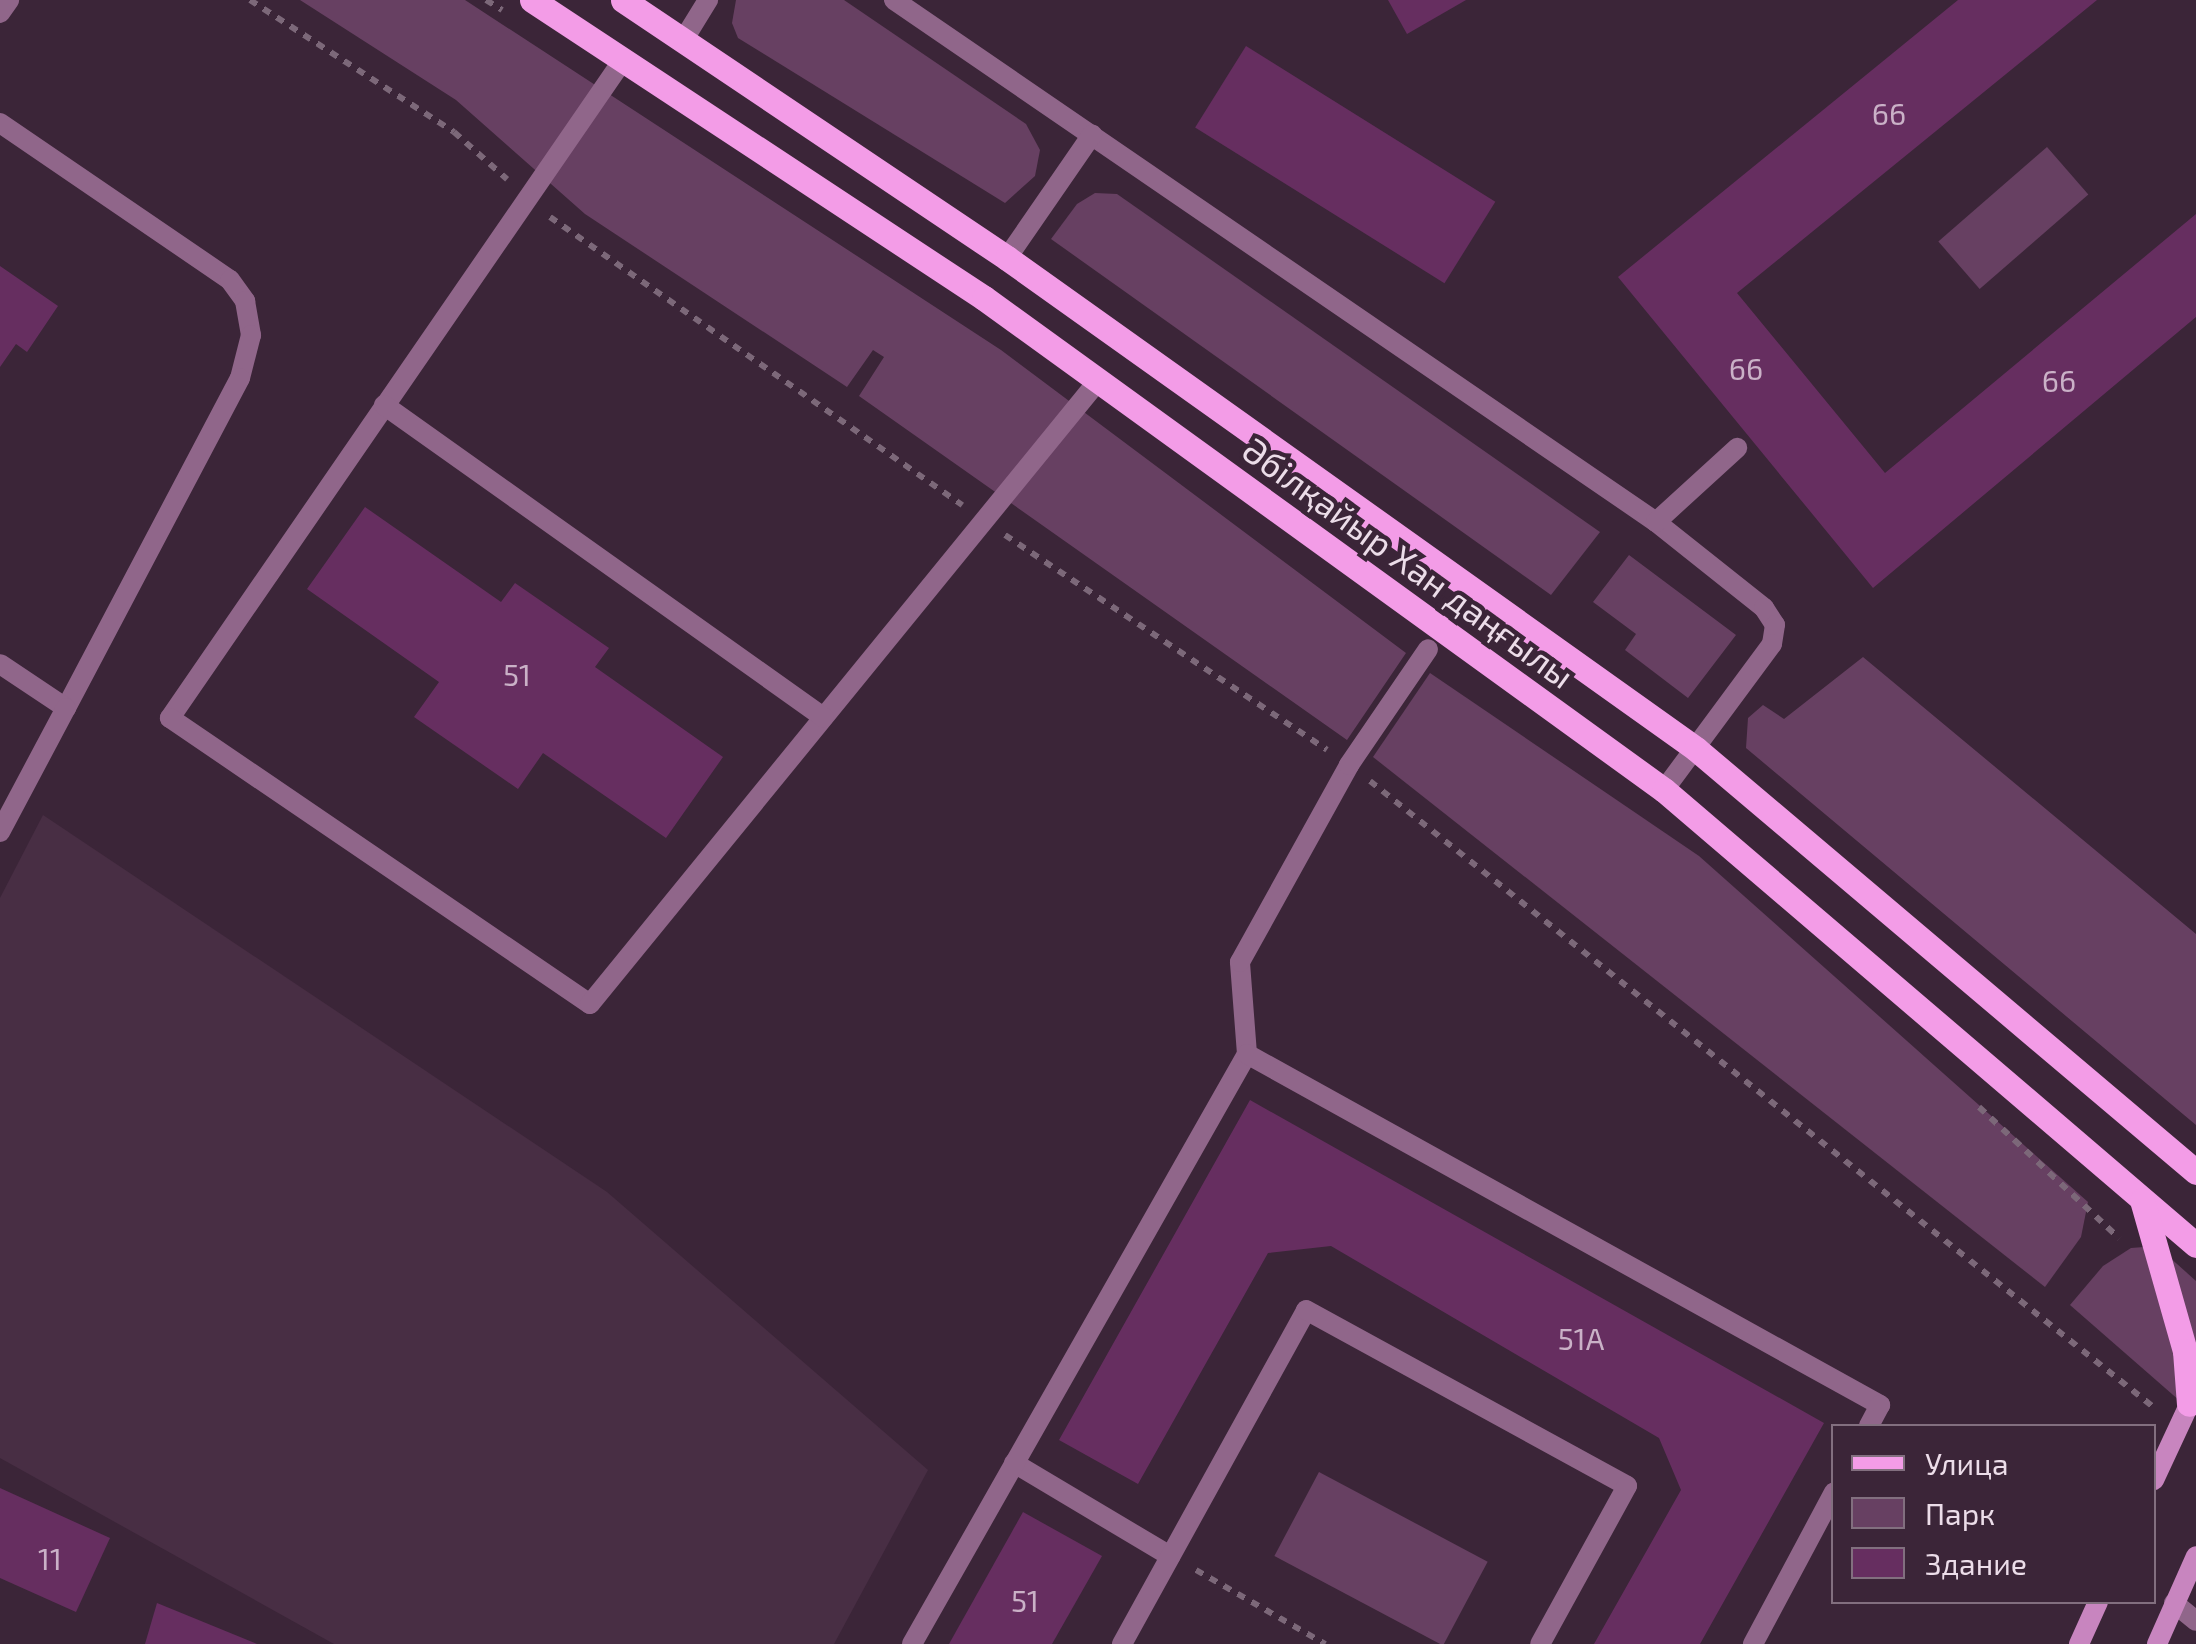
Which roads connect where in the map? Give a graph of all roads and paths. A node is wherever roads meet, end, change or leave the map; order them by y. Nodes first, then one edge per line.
1 (9, 0) edge
2 (250, 0) edge
3 (486, 0) edge
4 (623, 0) edge
5 (708, 0) edge
6 (894, 0) edge
7 (524, 10) edge
8 (0, 12) edge
9 (684, 39) junction
10 (623, 60) junction
11 (0, 123) edge
12 (1092, 135) junction
13 (525, 195) junction
14 (1007, 258) junction
15 (1098, 380) junction
16 (384, 405) junction
17 (1736, 448) dead end
18 (984, 521) junction
19 (1656, 522) junction
20 (1428, 650) dead end
21 (0, 664) edge
22 (66, 708) junction
23 (823, 717) junction
24 (1696, 749) junction
25 (1349, 765) junction
26 (1664, 790) junction
27 (0, 832) edge
28 (1247, 1054) junction
29 (1964, 1093) dead end
30 (2196, 1172) edge
31 (2142, 1200) junction
32 (2122, 1240) dead end
33 (2196, 1245) edge
34 (2188, 1407) edge
35 (1869, 1424) edge
36 (1014, 1463) junction
37 (2156, 1476) edge
38 (1831, 1498) edge
39 (1170, 1556) junction
40 (2196, 1556) edge
41 (2174, 1603) junction
42 (2097, 1604) edge
43 (2196, 1621) edge
44 (912, 1644) edge
45 (1122, 1644) edge
46 (1325, 1644) edge
47 (1540, 1644) edge
48 (1753, 1644) edge
49 (2079, 1644) edge
50 (2157, 1644) edge

1 - 8 lane
2 - 13 path
3 - 7 path
4 - 9 main road, Әбілқайыр Хан даңғылы
5 - 9 lane
6 - 12 lane
7 - 10 main road, Әбілқайыр Хан даңғылы
9 - 14 main road, Әбілқайыр Хан даңғылы
10 - 13 lane
10 - 15 main road, Әбілқайыр Хан даңғылы
11 - 22 lane
12 - 14 lane
12 - 19 lane
13 - 16 lane
13 - 18 path
14 - 24 main road, Әбілқайыр Хан даңғылы
15 - 18 lane
15 - 26 main road, Әбілқайыр Хан даңғылы
16 - 23 lane
16 - 23 lane
17 - 19 lane
18 - 23 lane
18 - 25 path
19 - 24 lane
20 - 25 lane
21 - 22 lane
22 - 27 lane
24 - 26 lane
24 - 30 main road, Әбілқайыр Хан даңғылы
25 - 28 lane
25 - 34 path
26 - 31 main road, Әбілқайыр Хан даңғылы
28 - 35 lane
28 - 36 lane
29 - 32 path
31 - 33 main road, Әбілқайыр Хан даңғылы
31 - 34 main road
34 - 37 street
36 - 39 lane
36 - 44 lane
38 - 48 lane
39 - 45 lane
39 - 46 path
39 - 47 lane
40 - 41 street
41 - 43 lane
41 - 50 street
42 - 49 street

